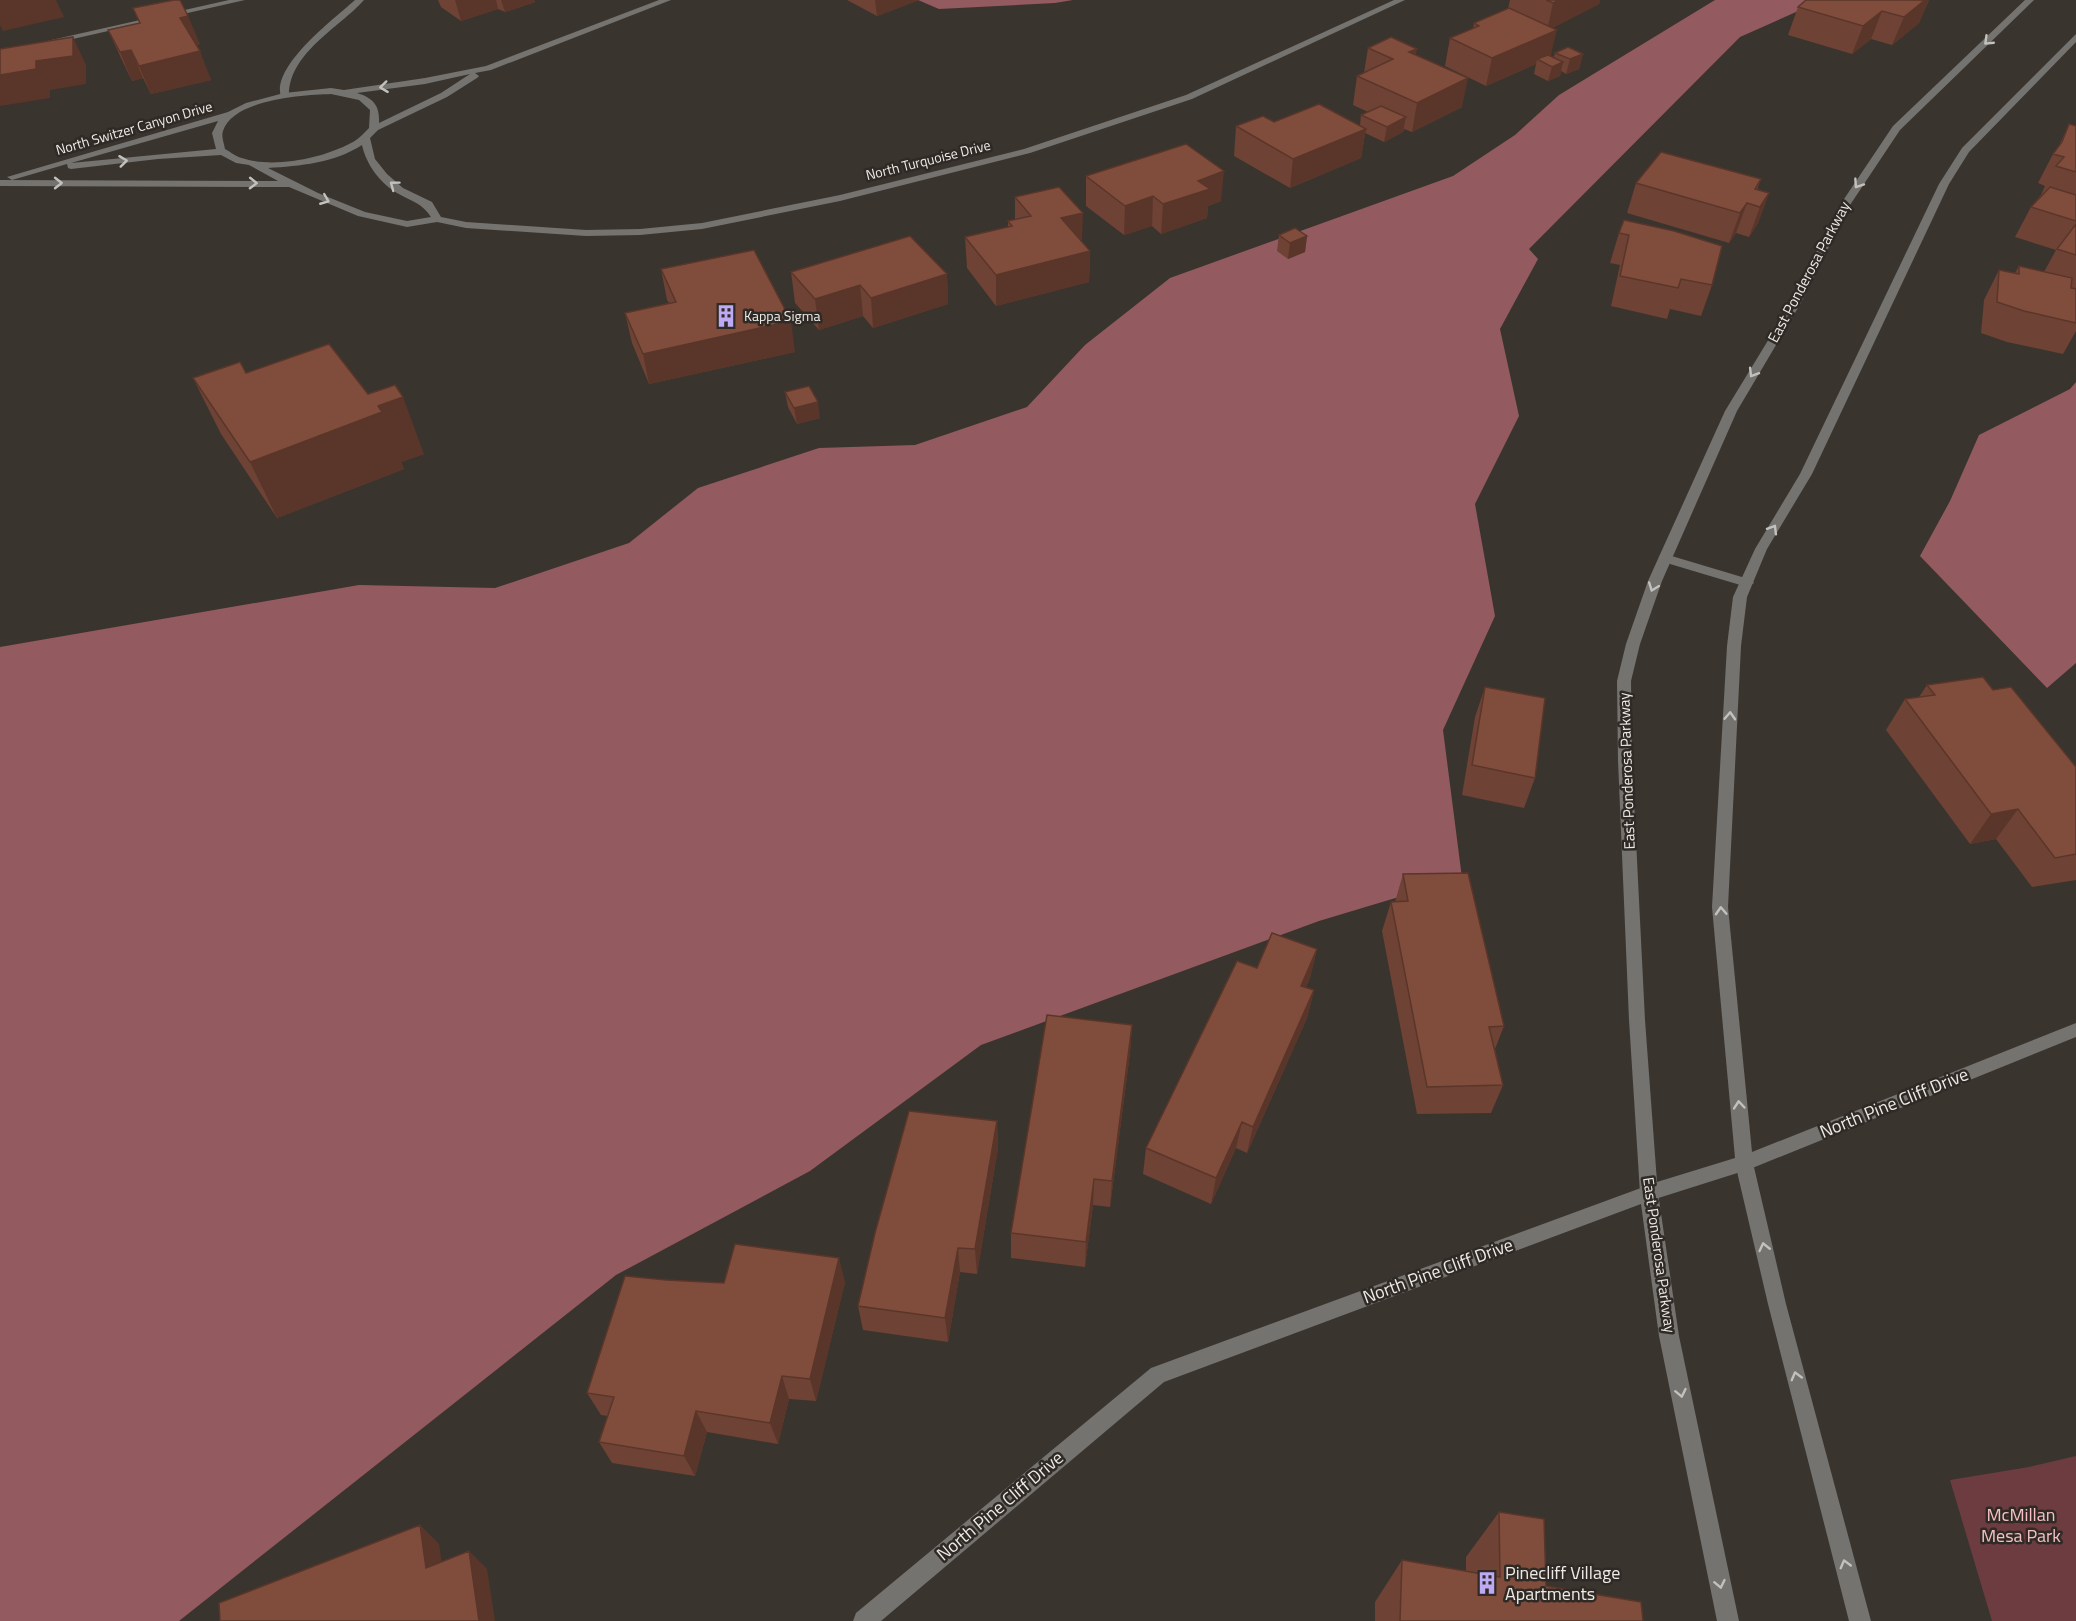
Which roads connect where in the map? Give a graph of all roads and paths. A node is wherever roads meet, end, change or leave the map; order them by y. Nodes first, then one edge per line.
1 (241, 0) edge
2 (360, 0) edge
3 (667, 0) edge
4 (1401, 0) edge
5 (2030, 0) edge
6 (2076, 37) edge
7 (34, 45) edge
8 (488, 68) junction
9 (342, 92) junction
10 (284, 95) junction
11 (231, 114) junction
12 (375, 128) junction
13 (366, 139) junction
14 (221, 152) junction
15 (254, 165) junction
16 (44, 169) junction
17 (0, 182) edge
18 (293, 185) junction
19 (437, 219) junction
20 (1665, 558) junction
21 (1747, 583) junction
22 (2076, 1030) edge
23 (1744, 1163) junction
24 (1649, 1193) junction
25 (864, 1621) edge
26 (1728, 1621) edge
27 (1860, 1621) edge

1 - 7 street
2 - 10 street
3 - 8 street
4 - 19 street, North Turquoise Drive
5 -> 20 street, East Ponderosa Parkway
21 -> 6 street
8 -> 9 street
8 - 12 street
9 - 10 street, North Switzer Canyon Drive
9 - 12 street
10 - 11 street, North Switzer Canyon Drive
11 - 14 street
11 - 16 street, North Switzer Canyon Drive
12 - 13 street
13 - 15 street
19 -> 13 street
14 - 15 street
16 -> 14 street, North Switzer Canyon Drive
15 - 18 street, North Turquoise Drive
16 - 17 street, North Switzer Canyon Drive
17 -> 18 street
18 -> 19 street, North Turquoise Drive
20 - 21 street
20 -> 24 street, East Ponderosa Parkway
23 -> 21 street
22 - 23 street, North Pine Cliff Drive
23 - 24 street, North Pine Cliff Drive
27 -> 23 street
24 - 25 street, North Pine Cliff Drive
24 -> 26 street, East Ponderosa Parkway

